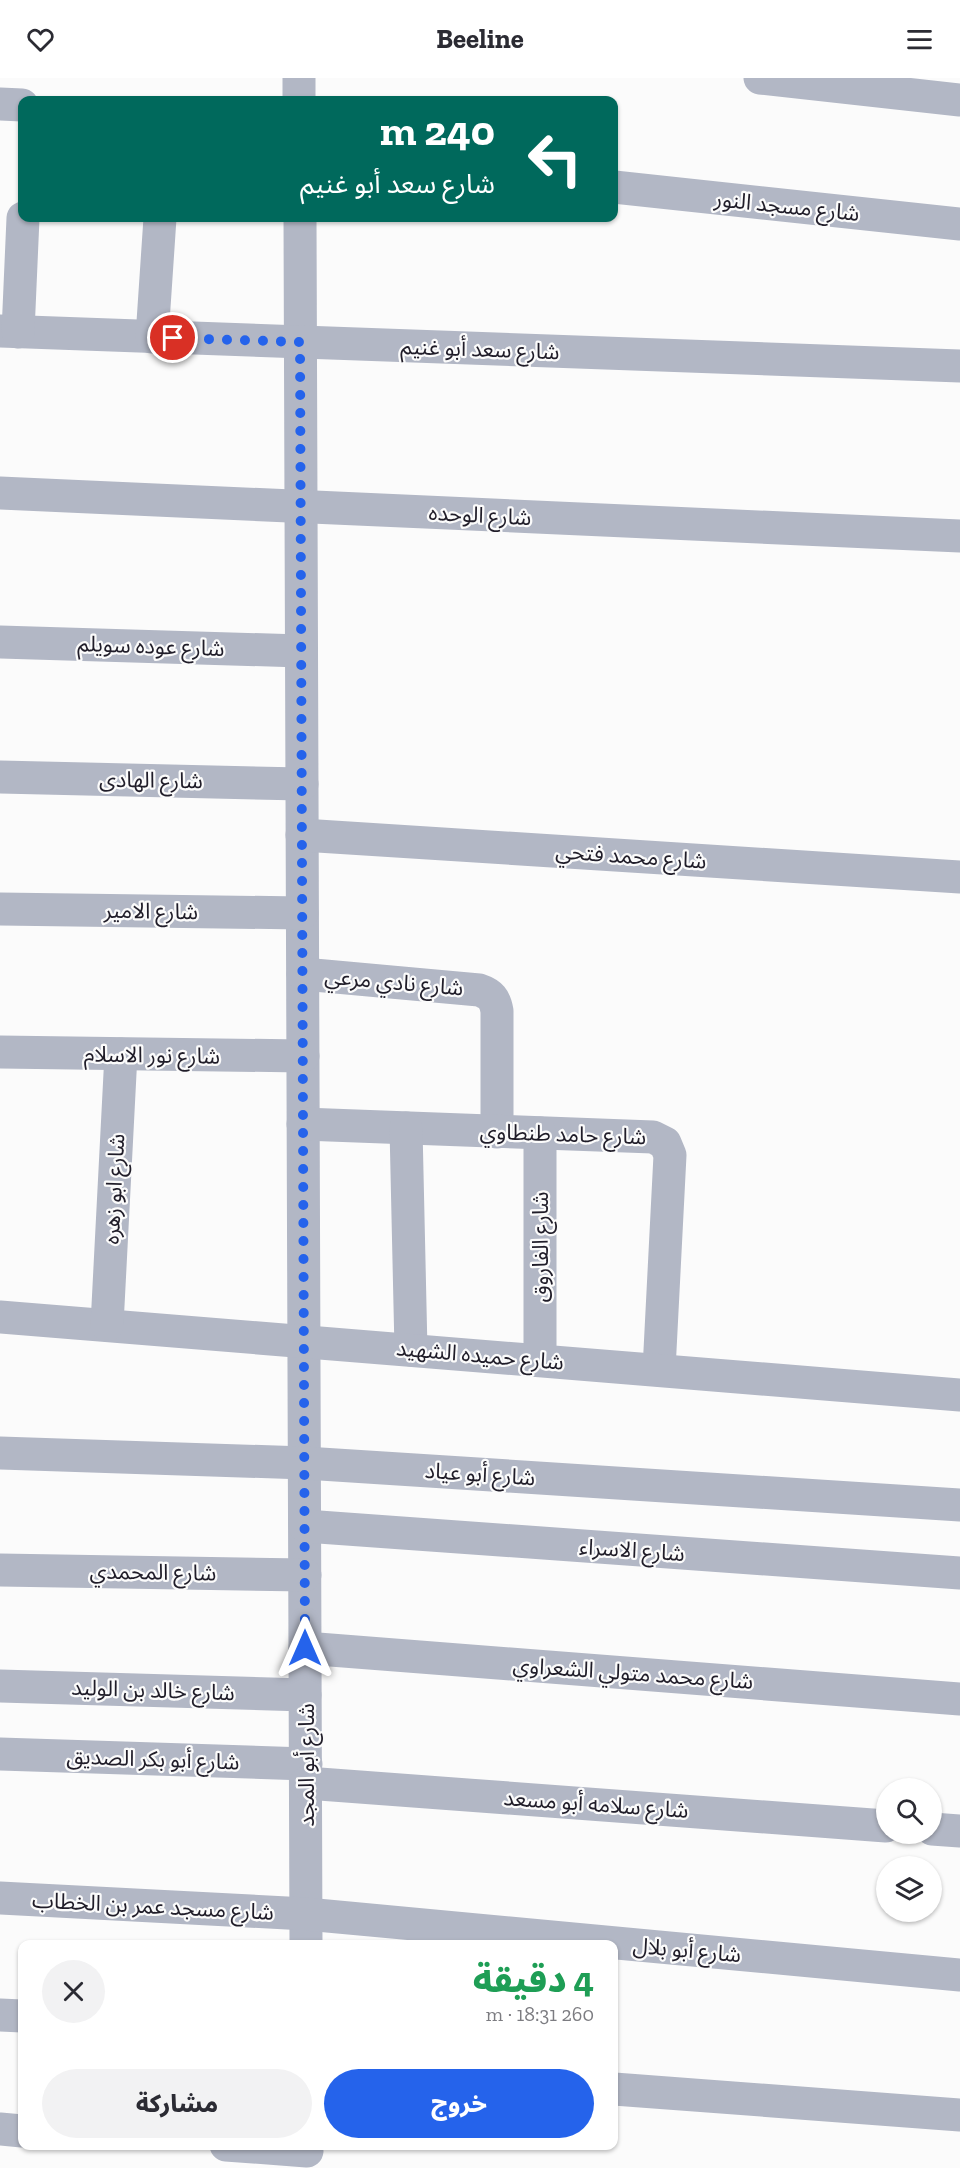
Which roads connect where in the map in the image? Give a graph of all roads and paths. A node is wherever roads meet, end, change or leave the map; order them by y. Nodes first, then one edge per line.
1 (299, 78) edge
2 (760, 78) edge
3 (299, 96) edge
4 (960, 100) edge
5 (0, 104) edge
6 (18, 105) edge
7 (618, 187) edge
8 (23, 222) edge
9 (160, 222) edge
10 (300, 222) edge
11 (960, 224) edge
12 (9, 332) edge
13 (152, 337) junction
14 (300, 342) junction
15 (960, 366) edge
16 (0, 493) edge
17 (300, 507) junction
18 (960, 536) edge
19 (0, 642) edge
20 (302, 651) junction
21 (0, 777) edge
22 (302, 784) junction
23 (302, 835) junction
24 (960, 877) edge
25 (0, 909) edge
26 (302, 913) junction
27 (303, 974) junction
28 (0, 1052) edge
29 (121, 1054) junction
30 (303, 1056) junction
31 (303, 1124) junction
32 (406, 1128) junction
33 (497, 1132) junction
34 (540, 1133) junction
35 (0, 1317) edge
36 (107, 1324) junction
37 (305, 1340) junction
38 (411, 1350) junction
39 (540, 1360) junction
40 (659, 1370) junction
41 (960, 1395) edge
42 (0, 1453) edge
43 (305, 1463) junction
44 (960, 1505) edge
45 (305, 1526) junction
46 (0, 1570) edge
47 (960, 1573) edge
48 (305, 1575) junction
49 (305, 1648) junction
50 (0, 1686) edge
51 (305, 1695) junction
52 (960, 1699) edge
53 (0, 1754) edge
54 (306, 1773) junction
55 (876, 1825) edge
56 (942, 1830) edge
57 (960, 1831) edge
58 (0, 1898) edge
59 (306, 1929) edge
60 (459, 1940) edge
61 (618, 1951) edge
62 (960, 1976) edge
63 (0, 2015) edge
64 (18, 2016) edge
65 (618, 2089) edge
66 (960, 2115) edge
67 (0, 2129) edge
68 (18, 2131) edge
69 (266, 2150) edge
70 (308, 2155) edge

1 - 3 street
2 - 4 street
5 - 6 street
7 - 11 street, شارع مسجد النور
8 - 12 street
9 - 13 street
10 - 14 street, شارع أبو المجد
12 - 13 street, شارع سعد أبو غنيم
13 - 14 street, شارع سعد أبو غنيم
14 - 15 street, شارع سعد أبو غنيم
14 - 17 street, شارع أبو المجد
16 - 17 street, شارع الوحده
17 - 18 street, شارع الوحده
17 - 20 street, شارع أبو المجد
19 - 20 street, شارع عوده سويلم
20 - 22 street, شارع أبو المجد
21 - 22 street, شارع الهادى
22 - 23 street, شارع أبو المجد
23 - 24 street, شارع محمد فتحي
23 - 26 street, شارع أبو المجد
25 - 26 street, شارع الامير
26 - 27 street, شارع أبو المجد
27 - 30 street, شارع أبو المجد
27 - 33 street, شارع نادي مرعي
28 - 29 street, شارع نور الاسلام
29 - 30 street, شارع نور الاسلام
29 - 36 street, شارع ابو زهره
30 - 31 street, شارع أبو المجد
31 - 32 street, شارع حامد طنطاوي
31 - 37 street, شارع أبو المجد
32 - 33 street, شارع حامد طنطاوي
32 - 38 street
33 - 34 street, شارع حامد طنطاوي
34 - 39 street, شارع الفاروق
34 - 40 street, شارع حامد طنطاوي
35 - 36 street, شارع حميده الشهيد
36 - 37 street, شارع حميده الشهيد
37 - 38 street, شارع حميده الشهيد
37 - 43 street, شارع أبو المجد
38 - 39 street, شارع حميده الشهيد
39 - 40 street, شارع حميده الشهيد
40 - 41 street, شارع حميده الشهيد
42 - 43 street, شارع أبو عياد
43 - 44 street, شارع أبو عياد
43 - 45 street, شارع أبو المجد
45 - 47 street, شارع الاسراء
45 - 48 street, شارع أبو المجد
46 - 48 street, شارع المحمدي
48 - 49 street, شارع أبو المجد
49 - 51 street, شارع أبو المجد
49 - 52 street, شارع محمد متولي الشعراوي
50 - 51 street, شارع خالد بن الوليد
51 - 54 street, شارع أبو المجد
53 - 54 street, شارع أبو بكر الصديق
54 - 55 street, شارع سلامه أبو مسعد
54 - 59 street, شارع أبو المجد
56 - 57 street
58 - 59 street, شارع مسجد عمر بن الخطاب
59 - 60 street, شارع أبو بلال
61 - 62 street, شارع أبو بلال
63 - 64 street
65 - 66 street
67 - 68 street
69 - 70 street

